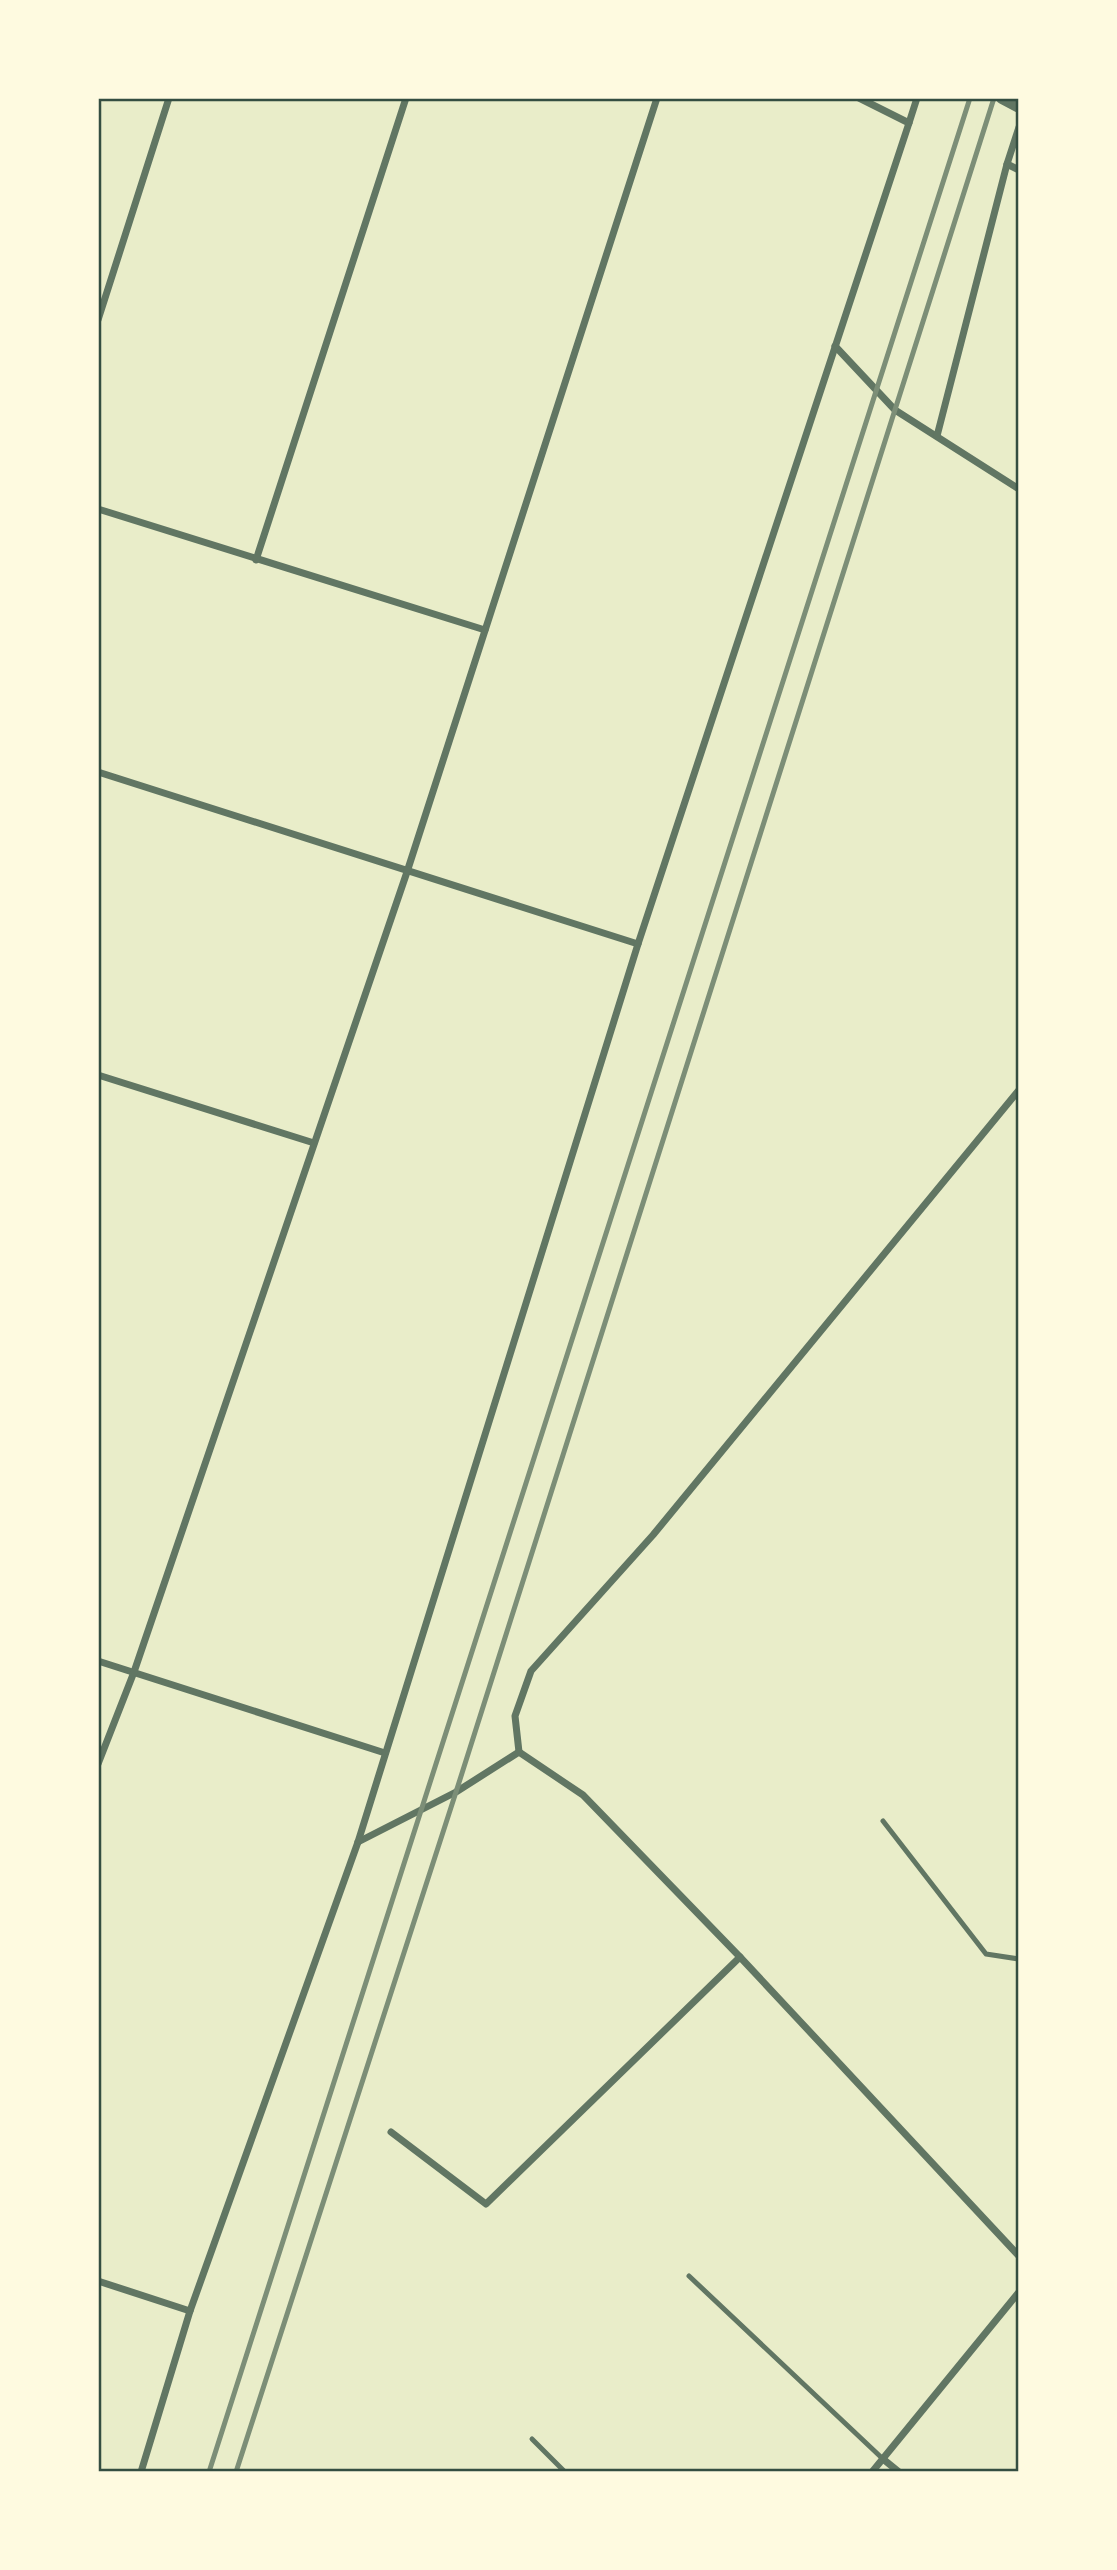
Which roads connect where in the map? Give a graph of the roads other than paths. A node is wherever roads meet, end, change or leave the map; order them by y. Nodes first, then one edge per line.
1 (169, 98) edge
2 (406, 98) edge
3 (657, 98) edge
4 (859, 98) edge
5 (917, 98) edge
6 (1002, 98) edge
7 (1019, 107) edge
8 (909, 122) junction
9 (1019, 127) edge
10 (1007, 164) junction
11 (1019, 170) edge
12 (98, 320) edge
13 (835, 346) junction
14 (937, 436) junction
15 (1019, 489) edge
16 (98, 509) edge
17 (256, 560) junction
18 (485, 630) junction
19 (98, 772) edge
20 (407, 872) junction
21 (638, 944) junction
22 (98, 1075) edge
23 (1019, 1090) edge
24 (314, 1143) junction
25 (98, 1661) edge
26 (134, 1672) junction
27 (519, 1752) junction
28 (385, 1753) junction
29 (98, 1764) edge
30 (883, 1821) dead end
31 (358, 1842) junction
32 (740, 1957) junction
33 (1019, 1959) edge
34 (391, 2132) dead end
35 (1019, 2256) edge
36 (689, 2276) dead end
37 (98, 2281) edge
38 (1019, 2292) edge
39 (190, 2311) junction
40 (533, 2439) dead end
41 (883, 2459) junction
42 (141, 2472) edge
43 (565, 2472) edge
44 (872, 2472) edge
45 (898, 2472) edge

1 - 12 street
2 - 17 street
3 - 18 street
4 - 8 street
5 - 8 street
6 - 7 street
8 - 13 street
9 - 10 street
10 - 11 street
10 - 14 street
13 - 14 street
13 - 21 street
14 - 15 street
16 - 17 street
17 - 18 street
18 - 20 street
19 - 20 street
20 - 21 street
20 - 24 street
21 - 28 street
22 - 24 street
23 - 27 street
24 - 26 street
25 - 26 street
26 - 28 street
26 - 29 street
27 - 31 street
27 - 32 street
28 - 31 street
30 - 33 lane
31 - 39 street
32 - 34 street
32 - 35 street
36 - 41 lane
37 - 39 street
38 - 41 street
39 - 42 street
40 - 43 lane
41 - 44 street
41 - 45 street

